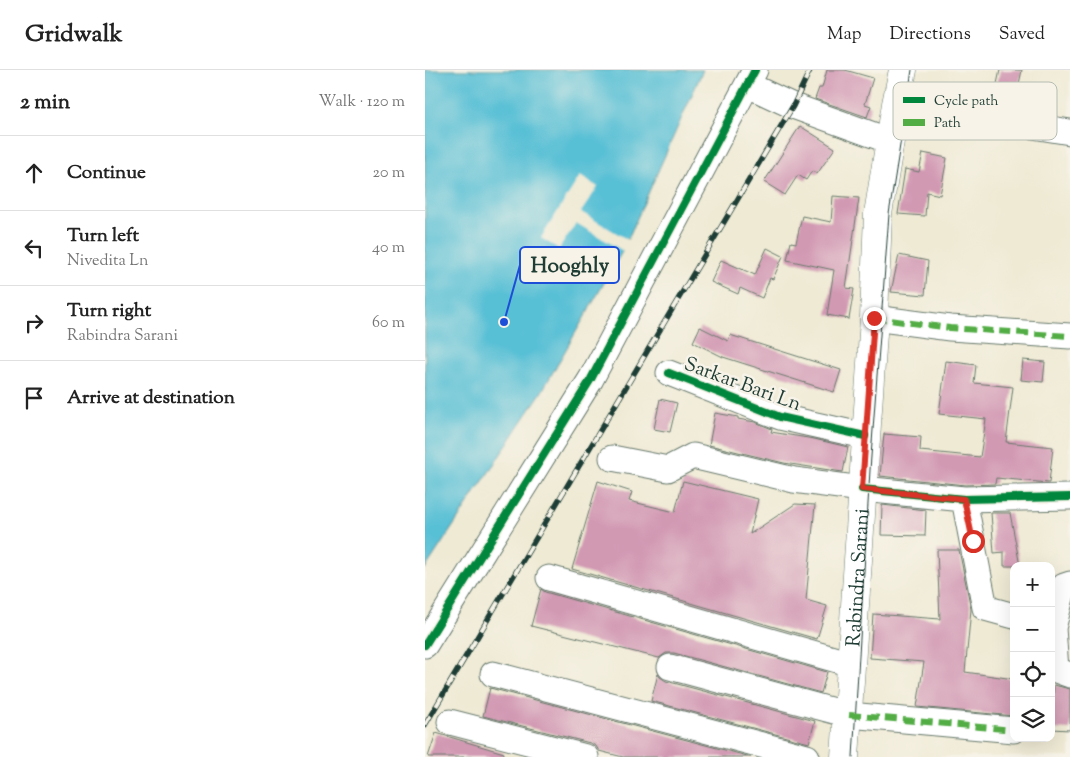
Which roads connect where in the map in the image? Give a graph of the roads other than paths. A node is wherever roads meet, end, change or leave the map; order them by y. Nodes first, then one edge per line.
1 (752, 78) edge
2 (893, 122) edge
3 (1057, 130) edge
4 (1070, 132) edge
5 (890, 140) junction
6 (874, 318) junction
7 (1070, 336) edge
8 (669, 374) dead end
9 (865, 436) junction
10 (612, 458) dead end
11 (862, 489) junction
12 (1070, 497) edge
13 (964, 499) junction
14 (549, 578) dead end
15 (1070, 584) edge
16 (1010, 615) edge
17 (1055, 618) edge
18 (425, 645) edge
19 (1054, 652) edge
20 (851, 664) junction
21 (670, 667) dead end
22 (493, 674) dead end
23 (1070, 675) edge
24 (849, 715) junction
25 (450, 722) dead end
26 (1010, 730) edge
27 (586, 757) edge
28 (807, 757) edge
29 (845, 757) edge

1 - 5 street
1 - 18 street
2 - 5 main road, Rabindra Sarani
3 - 4 street
5 - 6 main road, Rabindra Sarani
6 - 7 street
6 - 9 main road, Rabindra Sarani
8 - 9 street, Sarkar Bari Ln
9 - 11 main road, Rabindra Sarani
10 - 11 street
11 - 13 street
11 - 20 main road, Rabindra Sarani
12 - 13 street
13 - 16 street
14 - 20 street
15 - 17 street
19 - 23 street
20 - 24 main road, Rabindra Sarani
21 - 24 street
22 - 28 street
24 - 26 street
24 - 29 main road, Rabindra Sarani
25 - 27 street

